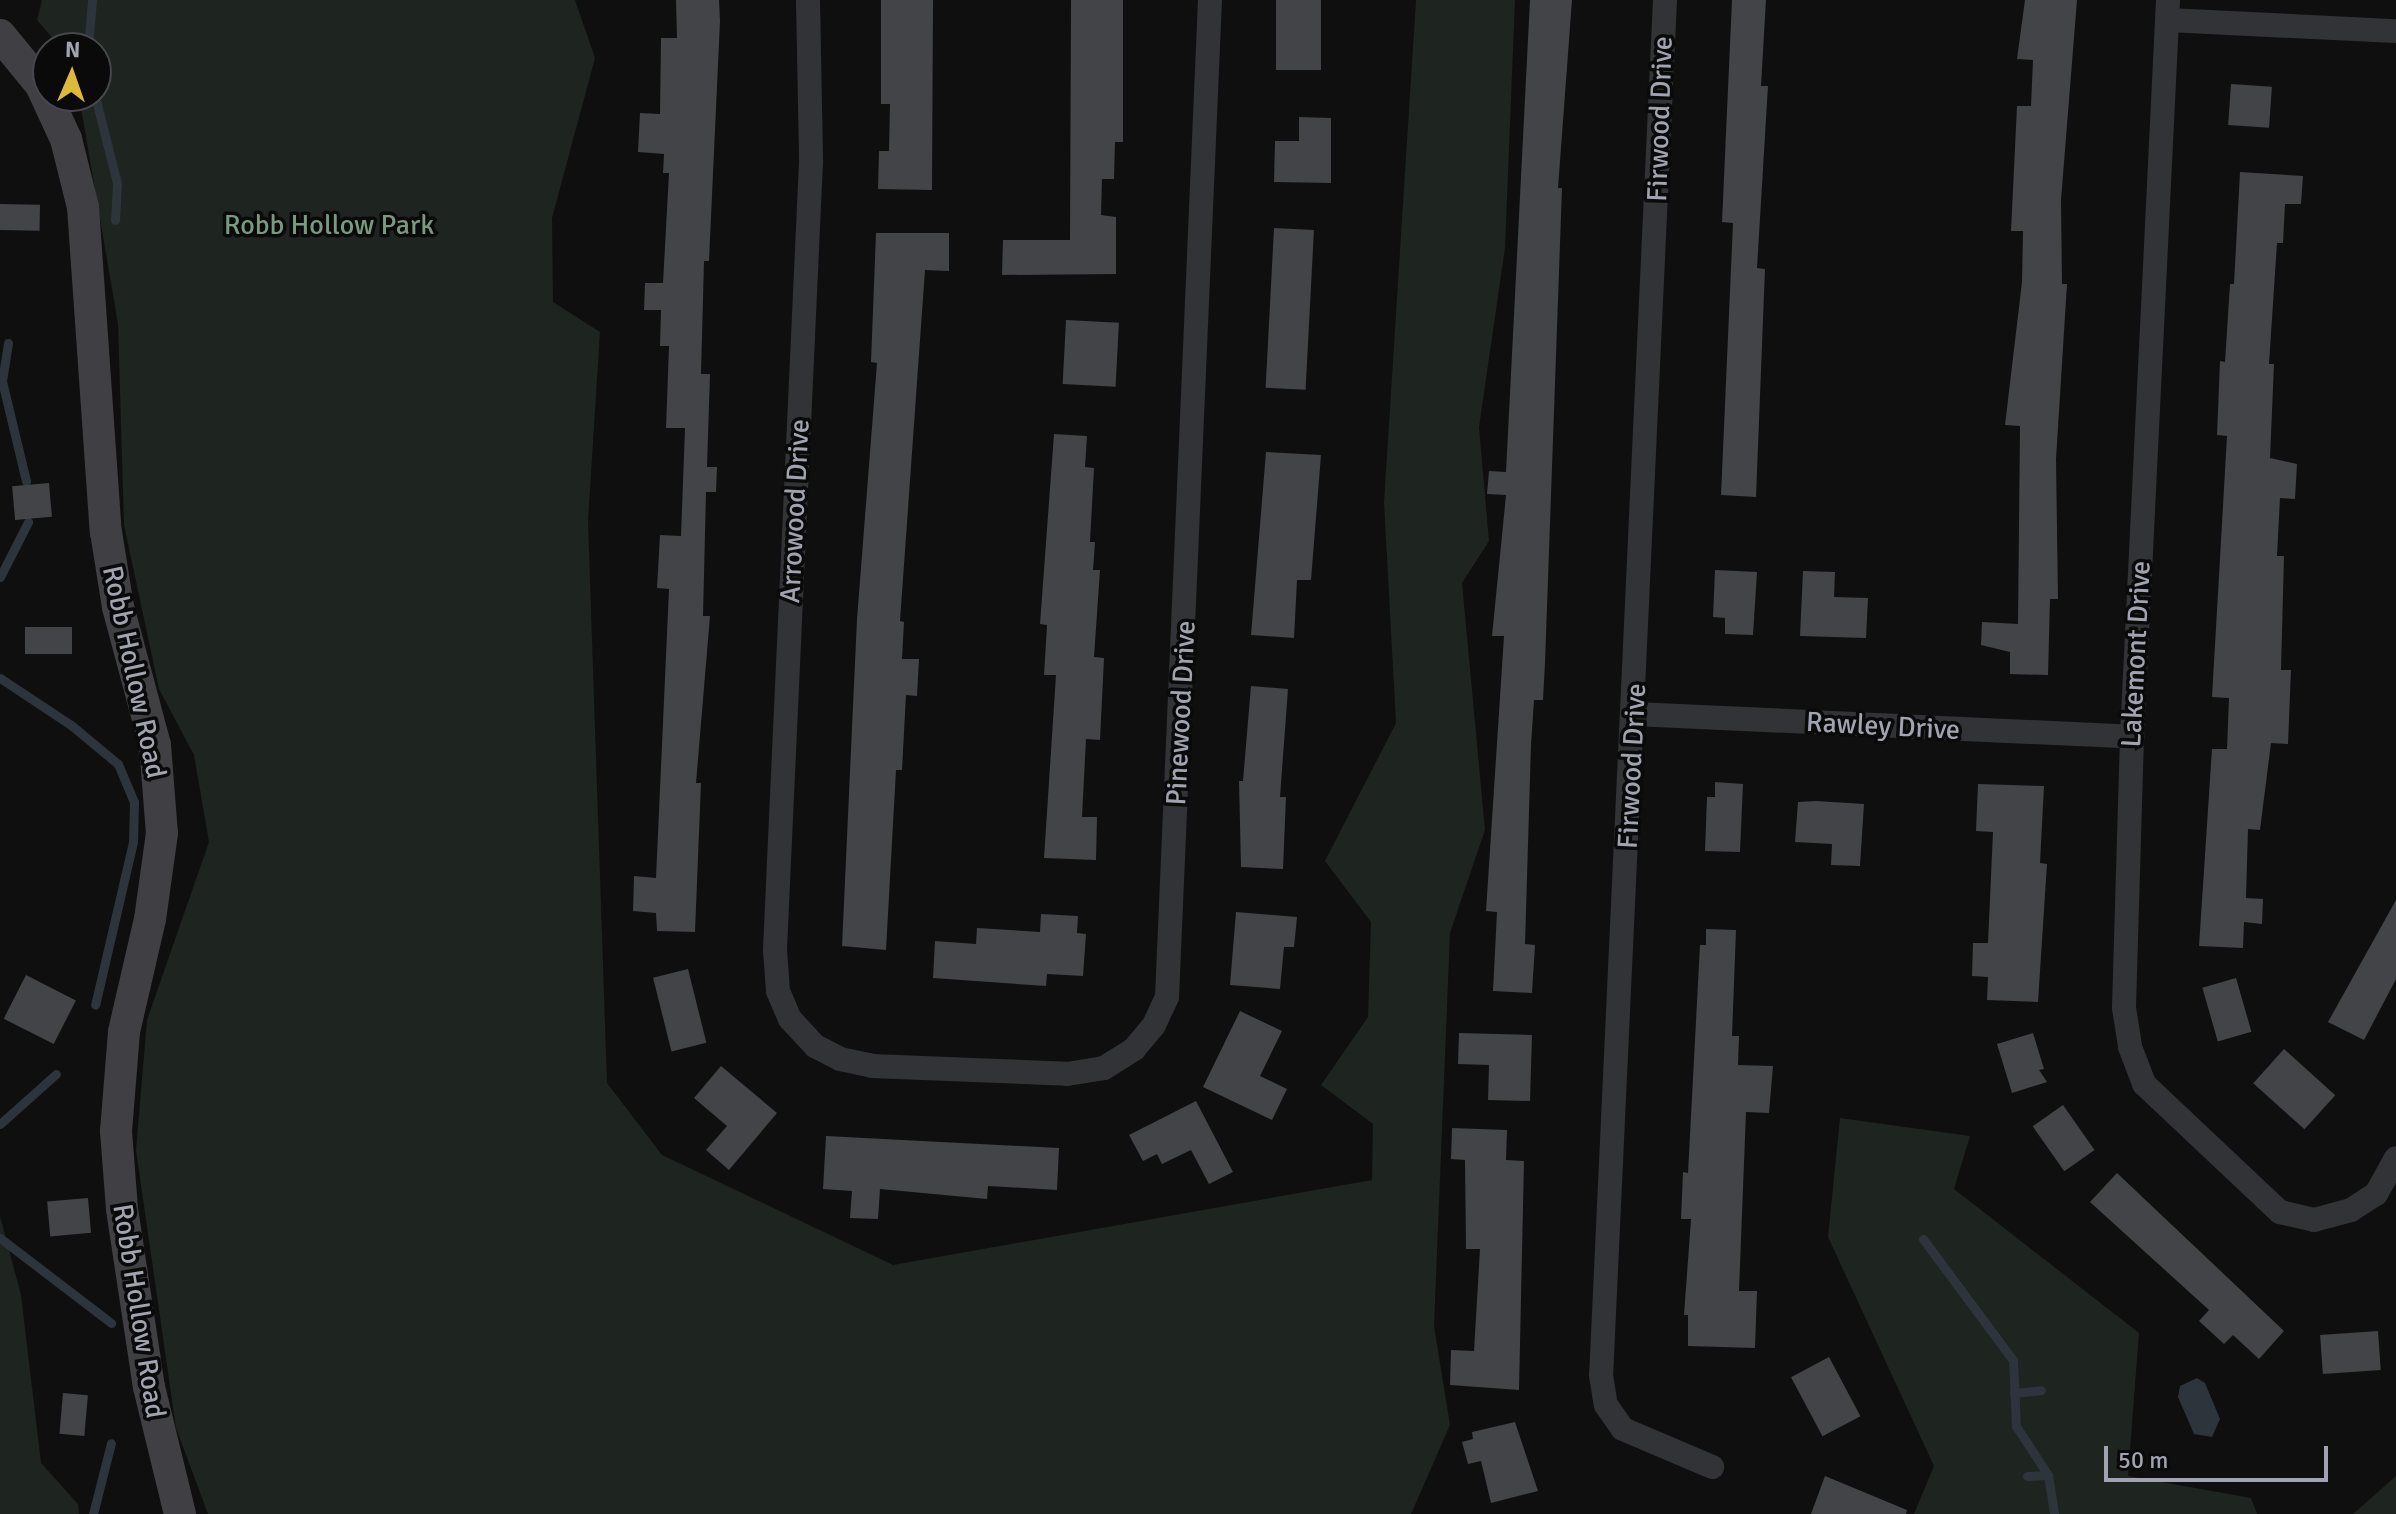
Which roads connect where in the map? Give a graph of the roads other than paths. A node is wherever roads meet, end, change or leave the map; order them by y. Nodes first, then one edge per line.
1 (808, 0) edge
2 (1210, 0) edge
3 (1665, 0) edge
4 (2168, 10) edge
5 (2396, 31) edge
6 (0, 35) edge
7 (1634, 714) junction
8 (2132, 737) junction
9 (790, 1019) joint
10 (2396, 1158) edge
11 (1712, 1467) dead end
12 (180, 1514) edge

1 - 9 street, Arrowood Drive
2 - 9 street, Pinewood Drive
3 - 7 street, Firwood Drive
4 - 5 street
4 - 8 street, Lakemont Drive
6 - 12 street, Robb Hollow Road
7 - 8 street, Rawley Drive
7 - 11 street, Firwood Drive
8 - 10 street, Lakemont Drive

